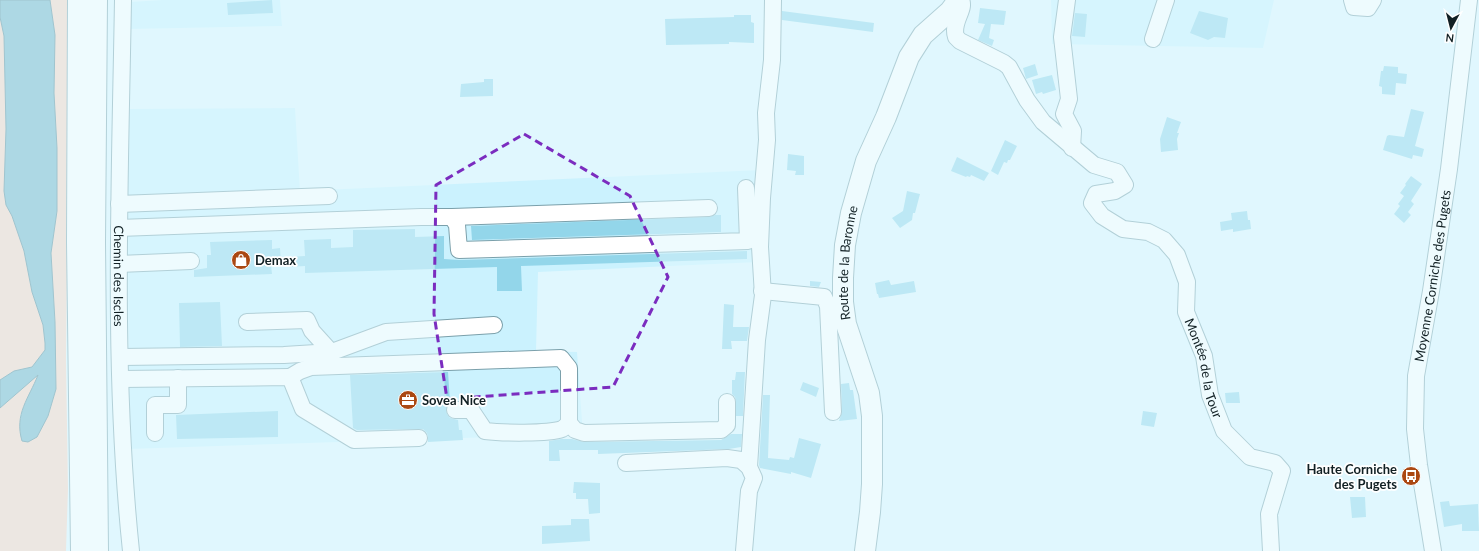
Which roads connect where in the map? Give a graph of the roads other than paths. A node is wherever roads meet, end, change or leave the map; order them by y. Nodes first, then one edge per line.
1 (79, 0) edge
2 (96, 0) edge
3 (123, 0) edge
4 (774, 0) edge
5 (960, 0) edge
6 (1067, 0) edge
7 (1166, 0) edge
8 (1352, 0) edge
9 (1373, 0) edge
10 (1469, 0) edge
11 (1153, 39) dead end
12 (1072, 148) junction
13 (746, 188) dead end
14 (329, 196) dead end
15 (120, 204) junction
16 (709, 208) dead end
17 (452, 217) junction
18 (119, 228) junction
19 (191, 261) dead end
20 (119, 264) junction
21 (762, 290) junction
22 (247, 322) dead end
23 (494, 325) dead end
24 (331, 352) junction
25 (121, 357) junction
26 (290, 377) junction
27 (121, 378) junction
28 (178, 378) junction
29 (727, 402) dead end
30 (455, 410) dead end
31 (833, 412) dead end
32 (569, 423) junction
33 (155, 433) dead end
34 (419, 438) dead end
35 (626, 463) dead end
36 (749, 467) junction
37 (82, 551) edge
38 (97, 551) edge
39 (131, 551) edge
40 (744, 551) edge
41 (865, 551) edge
42 (1271, 551) edge
43 (1433, 551) edge

1 - 37 highway
2 - 38 highway
3 - 15 street, Chemin des Iscles
4 - 21 street
5 - 12 street, Montée de la Tour
5 - 41 main road, Route de la Baronne
6 - 12 street
7 - 11 street
8 - 9 street
10 - 43 street, Moyenne Corniche des Pugets
12 - 42 street, Montée de la Tour
13 - 17 street
14 - 15 street
15 - 18 street, Chemin des Iscles
16 - 17 street
17 - 18 street
18 - 20 street, Chemin des Iscles
19 - 20 street
20 - 25 street, Chemin des Iscles
21 - 31 street
21 - 36 street
22 - 24 street
23 - 24 street
24 - 25 street
25 - 27 street, Chemin des Iscles
26 - 28 street
26 - 32 street
26 - 34 street
27 - 28 street
27 - 39 street, Chemin des Iscles
28 - 33 street
29 - 32 street
30 - 32 street
35 - 36 street
36 - 40 street

